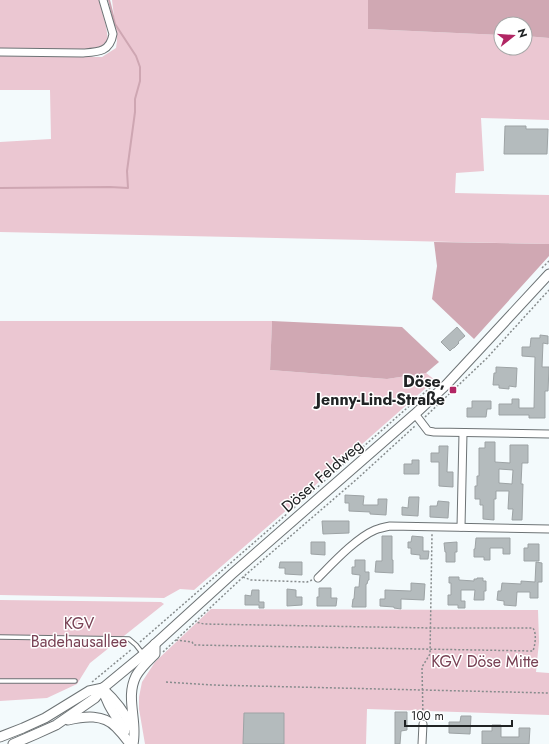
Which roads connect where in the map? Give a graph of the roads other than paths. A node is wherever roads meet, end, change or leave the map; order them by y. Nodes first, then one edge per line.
1 (103, 0) edge
2 (0, 52) edge
3 (549, 274) edge
4 (415, 414) junction
5 (463, 433) junction
6 (549, 434) edge
7 (461, 527) junction
8 (549, 529) edge
9 (318, 578) road end
10 (0, 637) edge
11 (155, 644) junction
12 (143, 655) junction
13 (0, 681) edge
14 (74, 681) dead end
15 (103, 688) junction
16 (61, 722) junction
17 (423, 724) road end
18 (134, 732) junction
19 (0, 737) edge
20 (13, 744) edge
21 (132, 744) edge
22 (422, 744) edge

1 - 2 street
3 - 4 street, Döser Feldweg
4 - 5 street
4 - 11 street, Döser Feldweg
5 - 6 street
5 - 7 street
7 - 8 street
7 - 9 street
10 - 12 lane
11 - 12 street, Döser Feldweg
11 - 18 street
12 - 15 street, Döser Feldweg
13 - 14 lane
15 - 16 street
15 - 18 street
15 - 19 street
15 - 21 street
16 - 20 street
16 - 21 street
17 - 22 street
18 - 21 street

